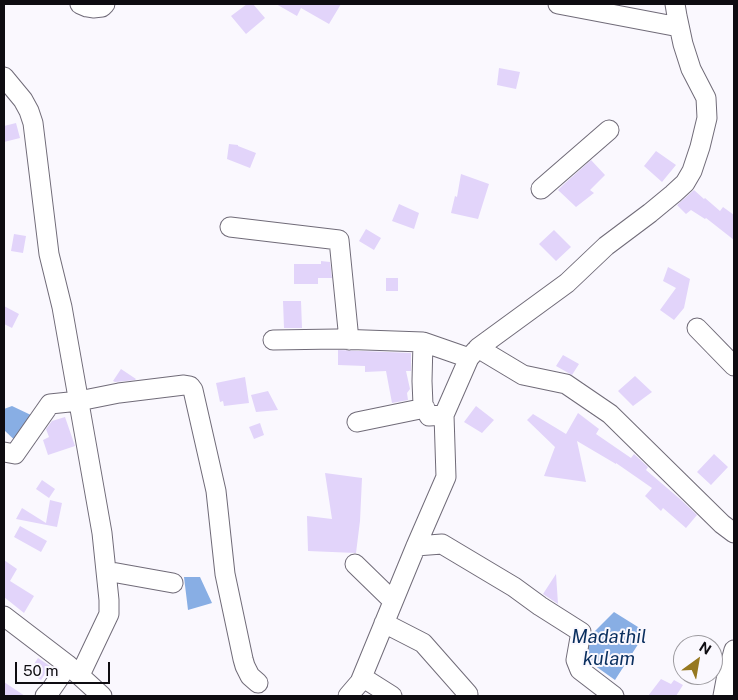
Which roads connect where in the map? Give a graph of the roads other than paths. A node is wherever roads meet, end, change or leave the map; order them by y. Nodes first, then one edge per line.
1 (80, 4) edge
2 (105, 4) edge
3 (558, 4) edge
4 (675, 4) edge
5 (679, 27) junction
6 (4, 77) edge
7 (609, 130) dead end
8 (541, 189) dead end
9 (230, 227) dead end
10 (697, 328) dead end
11 (273, 340) dead end
12 (349, 340) junction
13 (423, 342) junction
14 (474, 353) junction
15 (734, 366) edge
16 (79, 401) junction
17 (425, 408) junction
18 (444, 415) junction
19 (357, 422) dead end
20 (4, 452) edge
21 (734, 533) edge
22 (416, 546) junction
23 (354, 564) dead end
24 (106, 571) junction
25 (173, 583) dead end
26 (393, 601) junction
27 (4, 616) edge
28 (384, 623) junction
29 (734, 650) edge
30 (74, 670) junction
31 (251, 675) dead end
32 (362, 677) junction
33 (468, 694) dead end
34 (45, 696) edge
35 (102, 696) edge
36 (348, 696) edge
37 (392, 696) edge
38 (614, 696) edge
39 (723, 696) edge

1 - 2 street
3 - 5 street
4 - 5 street
5 - 14 street
6 - 16 street
7 - 8 street
9 - 12 street
10 - 15 street
11 - 12 street
12 - 13 street
13 - 14 street
13 - 17 street
14 - 18 street
14 - 21 street
16 - 20 street
16 - 24 street
16 - 31 street
17 - 18 street
17 - 19 street
18 - 22 street
22 - 26 street
22 - 38 street
23 - 26 street
24 - 25 street
24 - 30 street
26 - 28 street
27 - 30 street
28 - 32 street
28 - 33 street
29 - 39 street
30 - 34 street
30 - 35 street
32 - 36 street
32 - 37 street

